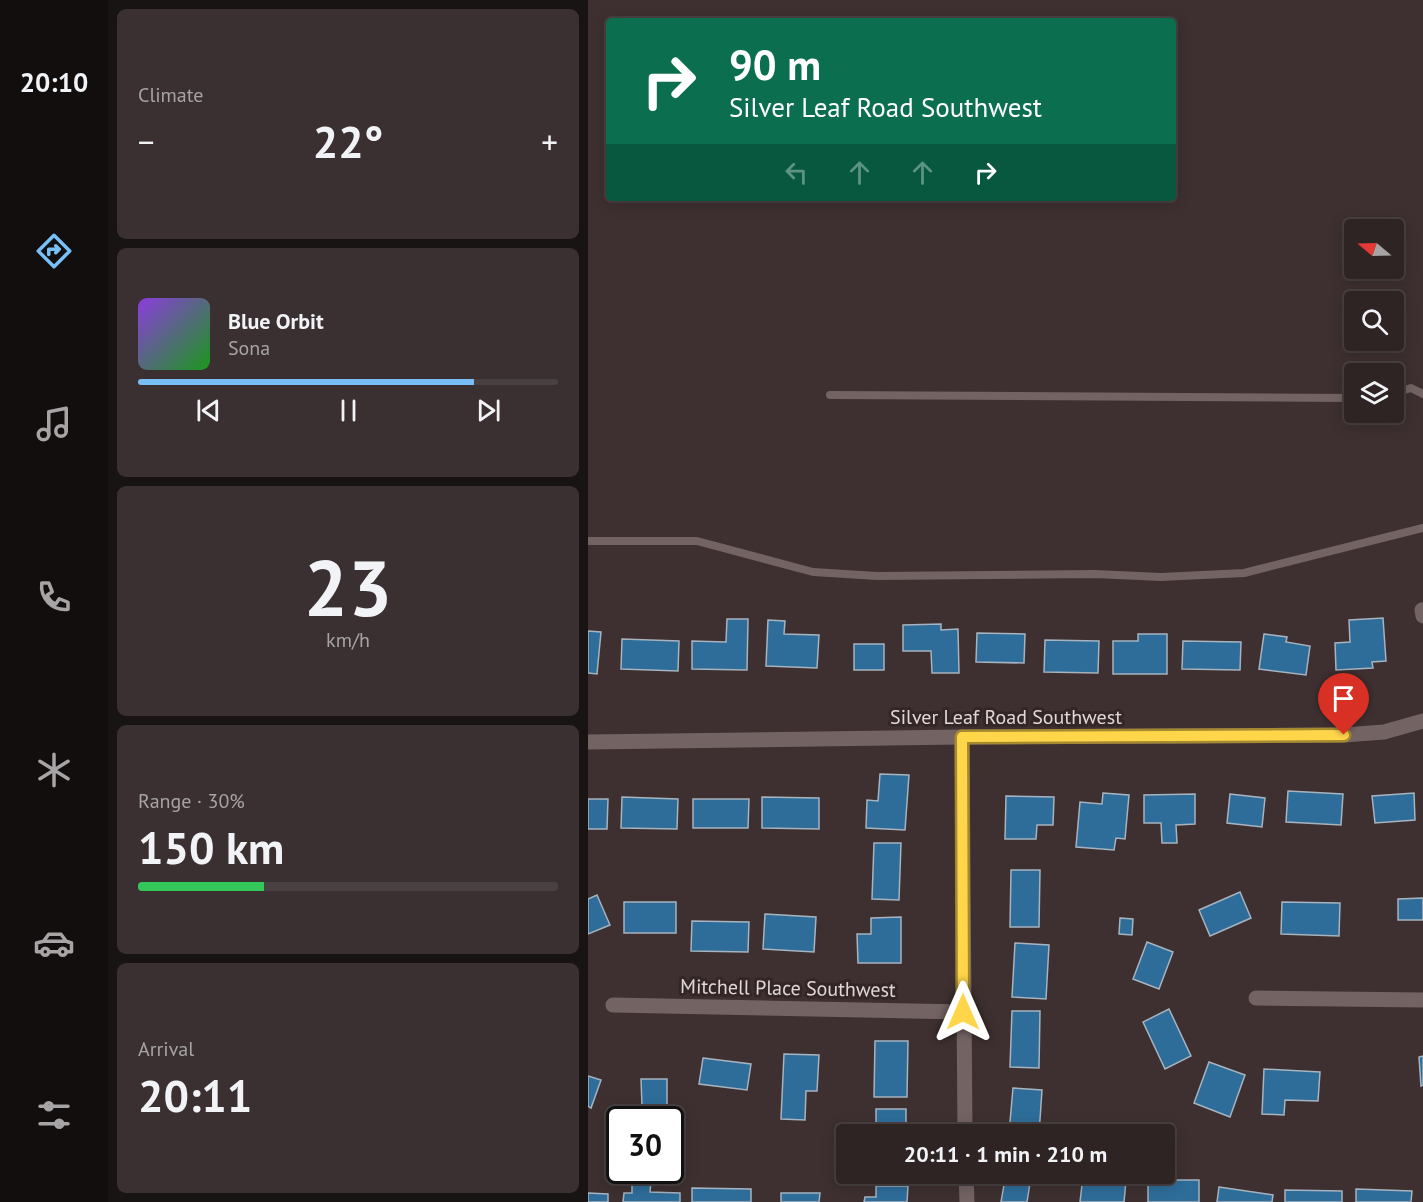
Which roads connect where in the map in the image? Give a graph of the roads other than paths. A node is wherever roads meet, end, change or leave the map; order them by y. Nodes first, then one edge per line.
1 (1404, 390) edge
2 (1423, 394) edge
3 (830, 395) dead end
4 (1344, 398) edge
5 (1423, 528) edge
6 (588, 541) edge
7 (1423, 721) edge
8 (962, 737) junction
9 (588, 742) edge
10 (1256, 998) dead end
11 (1423, 1000) edge
12 (613, 1005) dead end
13 (963, 1012) junction
14 (965, 1124) edge
15 (966, 1184) edge
16 (967, 1202) edge

1 - 2 lane
3 - 4 lane
5 - 6 lane
7 - 8 street, Silver Leaf Road Southwest
8 - 9 street, Silver Leaf Road Southwest
8 - 13 street
10 - 11 street
12 - 13 street, Mitchell Place Southwest
13 - 14 street
15 - 16 street

